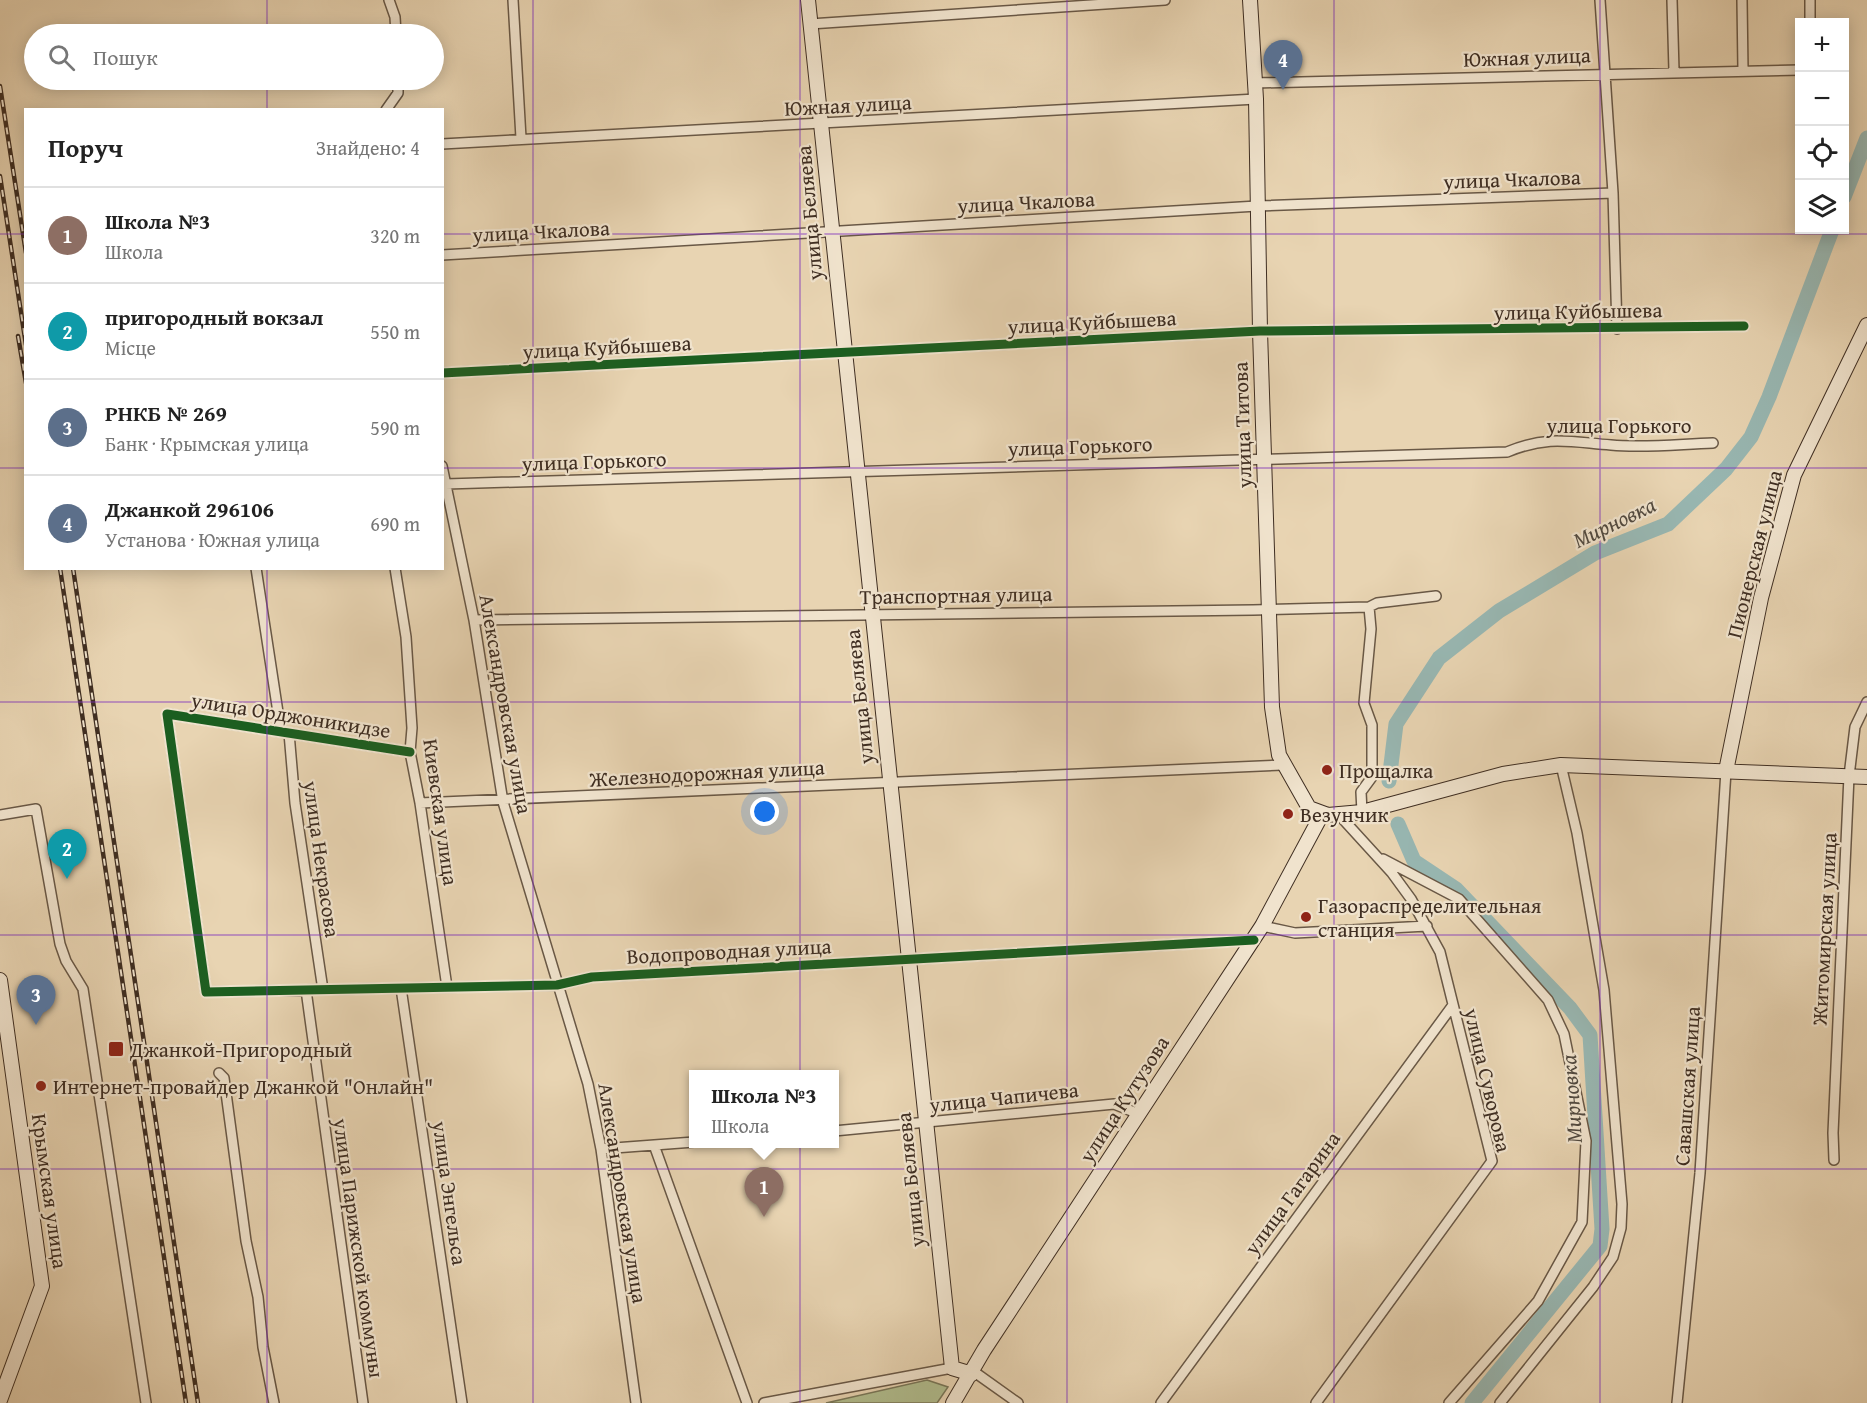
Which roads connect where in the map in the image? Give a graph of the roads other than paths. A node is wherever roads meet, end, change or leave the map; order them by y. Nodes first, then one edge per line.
1 (389, 0) edge
2 (513, 0) edge
3 (808, 0) edge
4 (1165, 0) edge
5 (1250, 0) edge
6 (1600, 0) edge
7 (1672, 0) edge
8 (1742, 0) edge
9 (1810, 0) edge
10 (1810, 18) edge
11 (395, 24) edge
12 (810, 24) junction
13 (1743, 70) junction
14 (1795, 70) edge
15 (1674, 71) junction
16 (1603, 73) junction
17 (1255, 83) junction
18 (398, 90) edge
19 (1256, 99) junction
20 (387, 108) edge
21 (822, 125) junction
22 (521, 138) junction
23 (444, 144) edge
24 (1613, 193) junction
25 (1257, 206) junction
26 (830, 232) junction
27 (444, 255) edge
28 (1867, 325) edge
29 (1744, 326) dead end
30 (1617, 329) junction
31 (1260, 331) junction
32 (843, 354) junction
33 (444, 373) edge
34 (1713, 443) dead end
35 (1265, 458) junction
36 (856, 471) junction
37 (444, 475) edge
38 (446, 484) junction
39 (256, 570) edge
40 (395, 570) edge
41 (1436, 596) dead end
42 (1369, 607) junction
43 (1269, 608) junction
44 (871, 614) junction
45 (474, 620) junction
46 (1867, 702) edge
47 (285, 732) junction
48 (410, 752) junction
49 (1282, 765) junction
50 (1561, 765) junction
51 (1726, 771) junction
52 (1849, 776) junction
53 (1867, 777) edge
54 (889, 782) junction
55 (503, 801) junction
56 (420, 803) junction
57 (1362, 812) junction
58 (1322, 814) junction
59 (0, 815) edge
60 (1340, 816) junction
61 (1375, 855) junction
62 (1262, 926) junction
63 (1427, 926) junction
64 (1254, 939) junction
65 (908, 958) junction
66 (0, 980) edge
67 (557, 985) junction
68 (447, 987) junction
69 (401, 988) junction
70 (306, 990) junction
71 (323, 990) junction
72 (206, 992) joint
73 (1453, 1005) junction
74 (219, 1073) dead end
75 (1139, 1114) junction
76 (926, 1123) junction
77 (839, 1131) edge
78 (689, 1142) edge
79 (654, 1145) junction
80 (601, 1149) junction
81 (1834, 1160) dead end
82 (952, 1368) junction
83 (973, 1373) junction
84 (0, 1400) edge
85 (146, 1403) edge
86 (274, 1403) edge
87 (363, 1403) edge
88 (462, 1403) edge
89 (636, 1403) edge
90 (747, 1403) edge
91 (764, 1403) edge
92 (953, 1403) edge
93 (1018, 1403) edge
94 (1161, 1403) edge
95 (1316, 1403) edge
96 (1449, 1403) edge
97 (1500, 1403) edge
98 (1677, 1403) edge

1 - 11 street
2 - 22 street
3 - 12 main road, улица Беляева
4 - 12 street
5 - 17 main road, улица Титова
6 - 16 street
7 - 15 street
8 - 13 street
9 - 10 street
12 - 21 main road, улица Беляева
13 - 14 street, Южная улица
13 - 15 street, Южная улица
15 - 16 street, Южная улица
16 - 17 street, Южная улица
16 - 24 street
17 - 19 main road, улица Титова
18 - 20 street
19 - 21 street, Южная улица
19 - 25 main road, улица Титова
21 - 22 street, Южная улица
21 - 26 main road, улица Беляева
22 - 23 street, Южная улица
24 - 25 street, улица Чкалова
24 - 30 street
25 - 26 street, улица Чкалова
25 - 31 main road, улица Титова
26 - 27 street, улица Чкалова
26 - 32 main road, улица Беляева
28 - 51 main road, Пионерская улица
29 - 30 street, улица Куйбышева
30 - 31 street, улица Куйбышева
31 - 32 street, улица Куйбышева
31 - 35 main road, улица Титова
32 - 33 street, улица Куйбышева
32 - 36 main road, улица Беляева
34 - 35 street, улица Горького
35 - 36 street, улица Горького
35 - 43 main road, улица Титова
36 - 38 street, улица Горького
36 - 44 main road, улица Беляева
37 - 38 street, Александровская улица
38 - 45 street, Александровская улица
39 - 47 street, улица Некрасова
40 - 48 street, Киевская улица
41 - 42 street, Транспортная улица
42 - 43 street, Транспортная улица
42 - 57 street
43 - 44 street, Транспортная улица
43 - 49 main road, улица Титова
44 - 45 street, Транспортная улица
44 - 54 main road, улица Беляева
45 - 55 street, Александровская улица
46 - 52 street, Житомирская улица
47 - 48 street, улица Орджоникидзе
47 - 71 street, улица Некрасова
47 - 72 street, улица Орджоникидзе
48 - 56 street, Киевская улица
49 - 54 street, Железнодорожная улица
49 - 58 main road, улица Титова
50 - 51 main road
50 - 57 main road
50 - 97 street
51 - 52 main road
51 - 98 street, Савашская улица
52 - 53 main road
52 - 81 street, Житомирская улица
54 - 55 street, Железнодорожная улица
54 - 65 main road, улица Беляева
55 - 56 street, Железнодорожная улица
55 - 67 street, Александровская улица
56 - 68 street, Киевская улица
57 - 60 main road
58 - 60 main road
58 - 62 main road, улица Кутузова
59 - 85 street
60 - 61 street, улица Суворова
61 - 63 street, улица Суворова
61 - 96 street
62 - 63 street
62 - 64 main road, улица Кутузова
63 - 73 street, улица Суворова
64 - 65 street, Водопроводная улица
64 - 75 main road, улица Кутузова
65 - 67 street, Водопроводная улица
65 - 76 main road, улица Беляева
66 - 84 main road, Крымская улица
67 - 68 street, Водопроводная улица
67 - 80 street, Александровская улица
68 - 69 street, Водопроводная улица
69 - 71 street, Водопроводная улица
69 - 88 street, улица Энгельса
70 - 71 street, Водопроводная улица
70 - 72 street, Водопроводная улица
70 - 87 street, улица Парижской коммуны
73 - 94 street, улица Гагарина
73 - 95 street, улица Суворова
74 - 86 street
75 - 76 street, улица Чапичева
75 - 83 main road, улица Кутузова
76 - 77 street, улица Чапичева
76 - 82 main road, улица Беляева
78 - 79 street
79 - 80 street
79 - 90 street
80 - 89 street, Александровская улица
82 - 83 main road
82 - 91 street
83 - 92 main road, улица Кутузова
83 - 93 street

